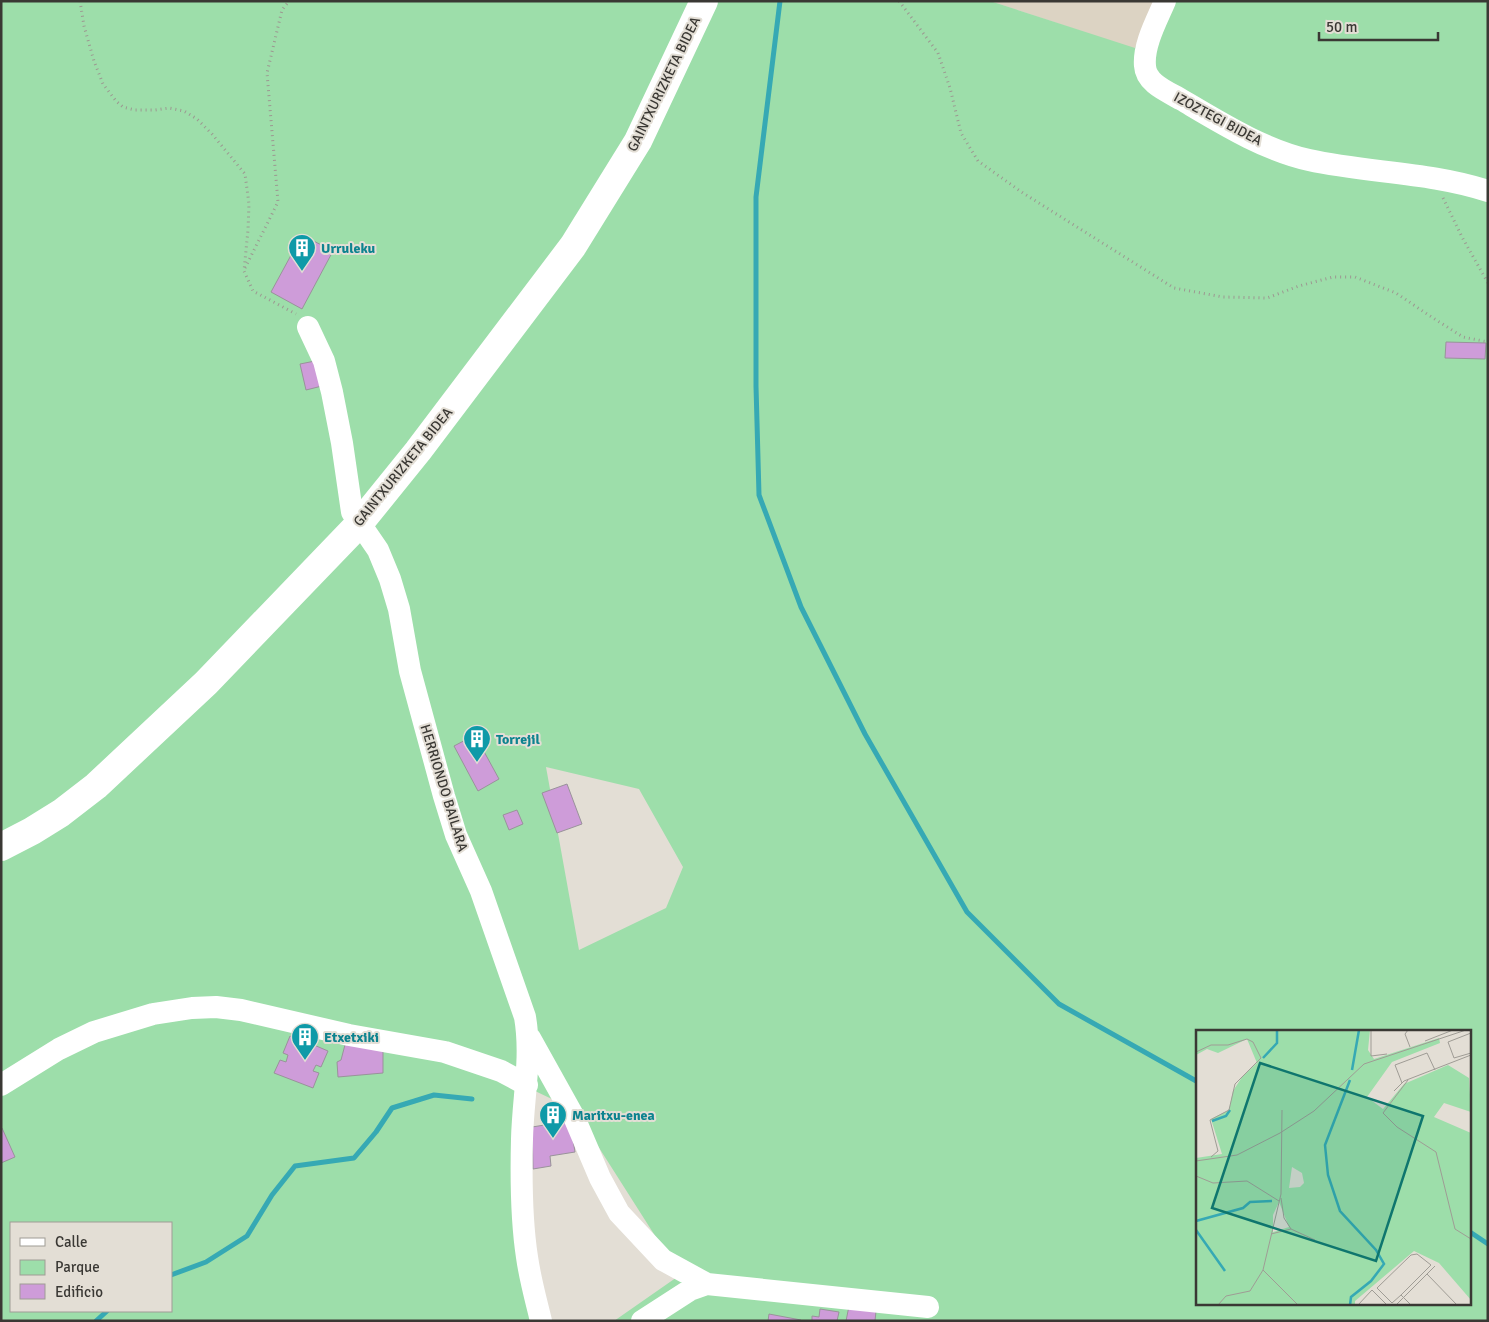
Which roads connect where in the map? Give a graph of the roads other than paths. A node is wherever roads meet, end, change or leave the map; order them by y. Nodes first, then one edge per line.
1 (704, 1) edge
2 (1165, 1) edge
3 (1488, 190) edge
4 (308, 327) road end
5 (359, 524) junction
6 (1, 848) edge
7 (528, 1035) junction
8 (1, 1085) edge
9 (527, 1085) junction
10 (707, 1284) junction
11 (928, 1307) dead end
12 (541, 1321) edge
13 (642, 1321) edge

1 - 5 main road, GAINTXURIZKETA BIDEA
2 - 3 street, IZOZTEGI BIDEA
4 - 5 street, HERRIONDO BAILARA
5 - 6 main road, GAINTXURIZKETA BIDEA
5 - 7 street, HERRIONDO BAILARA
7 - 9 street, HERRIONDO BAILARA
7 - 10 street
8 - 9 street
9 - 12 street, HERRIONDO BAILARA
10 - 11 street
10 - 13 street

